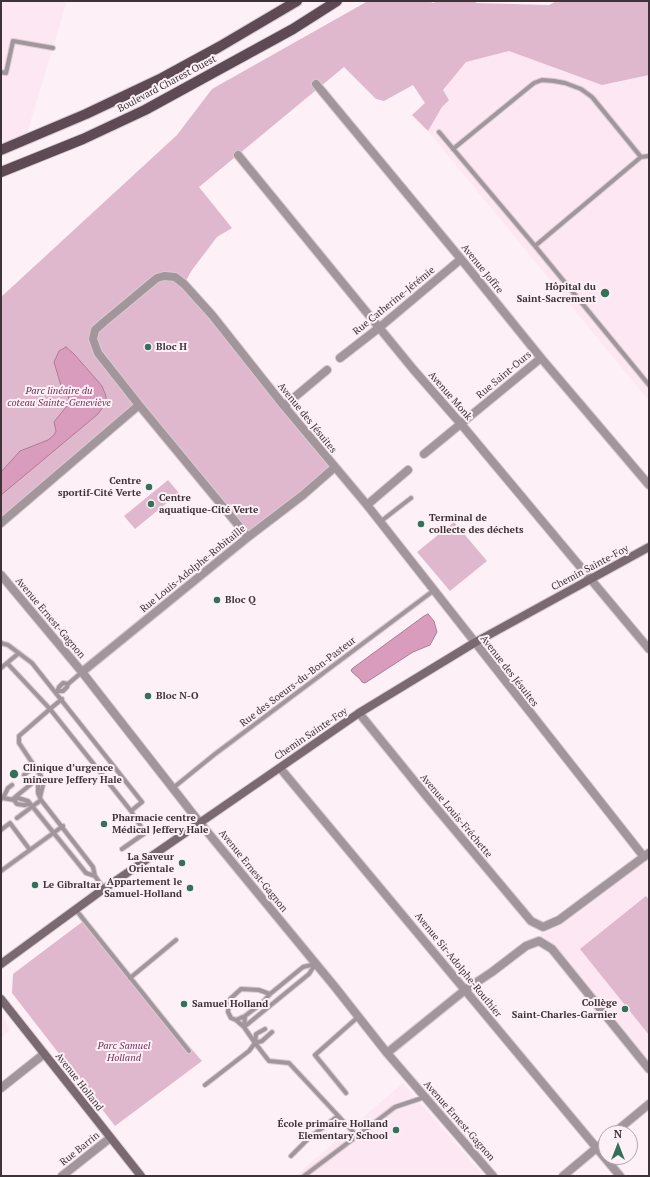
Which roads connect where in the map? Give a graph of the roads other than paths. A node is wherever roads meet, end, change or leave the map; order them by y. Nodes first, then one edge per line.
1 (297, 1) edge
2 (337, 1) edge
3 (53, 48) dead end
4 (1, 72) edge
5 (316, 84) dead end
6 (439, 132) dead end
7 (453, 149) junction
8 (1, 150) edge
9 (238, 155) dead end
10 (649, 156) edge
11 (641, 157) junction
12 (1, 172) edge
13 (535, 246) junction
14 (461, 259) junction
15 (380, 327) junction
16 (340, 358) dead end
17 (541, 358) junction
18 (328, 370) dead end
19 (649, 385) edge
20 (139, 405) junction
21 (284, 406) junction
22 (462, 424) junction
23 (424, 454) dead end
24 (334, 467) junction
25 (408, 470) dead end
26 (649, 485) edge
27 (411, 498) dead end
28 (367, 505) junction
29 (380, 522) junction
30 (1, 523) edge
31 (248, 537) junction
32 (649, 547) edge
33 (1, 575) edge
34 (591, 579) junction
35 (433, 591) junction
36 (1, 642) edge
37 (474, 643) junction
38 (649, 649) edge
39 (19, 653) junction
40 (7, 663) junction
41 (1, 668) edge
42 (82, 672) junction
43 (57, 692) junction
44 (62, 699) junction
45 (50, 709) junction
46 (359, 714) junction
47 (280, 768) junction
48 (36, 769) junction
49 (24, 775) dead end
50 (41, 779) junction
51 (12, 785) dead end
52 (172, 788) junction
53 (2, 798) edge
54 (41, 798) junction
55 (13, 800) junction
56 (31, 805) junction
57 (131, 811) junction
58 (17, 818) dead end
59 (200, 823) junction
60 (63, 826) junction
61 (1, 830) edge
62 (54, 833) junction
63 (122, 849) dead end
64 (30, 850) junction
65 (646, 855) edge
66 (1, 871) edge
67 (95, 876) junction
68 (104, 889) junction
69 (76, 910) junction
70 (176, 940) dead end
71 (1, 964) edge
72 (316, 964) junction
73 (130, 978) junction
74 (465, 990) junction
75 (270, 994) junction
76 (1, 1000) edge
77 (245, 1016) junction
78 (358, 1018) junction
79 (236, 1020) junction
80 (244, 1027) junction
81 (265, 1028) dead end
82 (272, 1032) dead end
83 (255, 1043) junction
84 (189, 1051) dead end
85 (387, 1053) junction
86 (44, 1054) junction
87 (649, 1069) edge
88 (205, 1085) dead end
89 (1, 1088) edge
90 (346, 1093) dead end
91 (424, 1097) junction
92 (649, 1104) edge
93 (338, 1116) junction
94 (624, 1125) edge
95 (357, 1136) junction
96 (110, 1138) junction
97 (596, 1148) junction
98 (291, 1156) dead end
99 (62, 1176) edge
100 (141, 1176) edge
101 (304, 1176) edge
102 (494, 1176) edge
103 (563, 1176) edge
104 (620, 1176) edge

1 - 8 main road, Boulevard Charest Ouest
2 - 12 main road, Boulevard Charest Ouest
3 - 4 lane
5 - 14 street, Avenue Joffre
6 - 7 lane
7 - 11 lane
7 - 13 lane
9 - 15 street, Avenue Monk
10 - 11 lane
11 - 13 lane
13 - 19 lane
14 - 15 street, Rue Catherine-Jérémie
14 - 17 street, Avenue Joffre
15 - 16 street, Rue Catherine-Jérémie
15 - 22 street, Avenue Monk
17 - 22 street, Rue Saint-Ours
17 - 26 street, Avenue Joffre
18 - 21 street
20 - 21 street, Avenue des Jésuites
20 - 30 street
20 - 31 street, Avenue des Jésuites
21 - 24 street, Avenue des Jésuites
22 - 23 street, Rue Saint-Ours
22 - 34 street, Avenue Monk
24 - 28 street, Avenue des Jésuites
24 - 31 street, Rue Louis-Adolphe-Robitaille
25 - 28 street
27 - 29 lane
28 - 29 street, Avenue des Jésuites
29 - 35 street, Avenue des Jésuites
31 - 42 street, Rue Louis-Adolphe-Robitaille
32 - 34 main road, Chemin Sainte-Foy
33 - 42 street, Avenue Ernest-Gagnon
34 - 37 main road, Chemin Sainte-Foy
34 - 38 street, Avenue Monk
35 - 37 street, Avenue des Jésuites
35 - 52 lane, Rue des Soeurs-du-Bon-Pasteur
36 - 39 lane
37 - 46 main road, Chemin Sainte-Foy
37 - 65 street, Avenue des Jésuites
39 - 40 lane
39 - 43 lane
40 - 41 lane
40 - 45 lane
42 - 43 lane
42 - 52 street, Avenue Ernest-Gagnon
43 - 44 lane
44 - 45 lane
44 - 57 lane
45 - 48 lane
45 - 57 lane
46 - 47 main road, Chemin Sainte-Foy
46 - 65 street, Avenue Louis-Fréchette
47 - 59 main road, Chemin Sainte-Foy
47 - 74 street, Avenue Sir-Adolphe-Routhier
48 - 49 lane
48 - 50 lane
50 - 54 lane
50 - 55 lane
51 - 53 lane
52 - 59 street, Avenue Ernest-Gagnon
53 - 55 lane
54 - 56 lane
54 - 60 lane
55 - 56 lane
56 - 58 lane
56 - 62 lane
57 - 63 lane
59 - 68 main road, Chemin Sainte-Foy
59 - 72 street, Avenue Ernest-Gagnon
60 - 62 lane
60 - 67 lane
61 - 64 lane
62 - 64 lane
62 - 67 lane
64 - 66 lane
67 - 68 lane
68 - 69 main road, Chemin Sainte-Foy
69 - 71 main road, Chemin Sainte-Foy
69 - 73 lane
70 - 73 lane
72 - 75 lane
72 - 78 street, Avenue Ernest-Gagnon
72 - 80 lane
73 - 84 lane
74 - 85 street
74 - 87 street
74 - 97 street, Avenue Sir-Adolphe-Routhier
75 - 77 lane
75 - 79 lane
76 - 86 main road, Avenue Holland
77 - 79 lane
77 - 80 lane
78 - 85 street, Avenue Ernest-Gagnon
78 - 90 lane
79 - 80 lane
80 - 83 lane
81 - 83 lane
82 - 83 lane
83 - 88 lane
83 - 93 lane
85 - 91 street, Avenue Ernest-Gagnon
86 - 89 street
86 - 96 main road, Avenue Holland
91 - 95 lane
91 - 102 street, Avenue Ernest-Gagnon
92 - 94 street
93 - 95 lane
93 - 98 lane
95 - 101 lane
96 - 99 street, Rue Barrin
96 - 100 main road, Avenue Holland
97 - 103 street
97 - 104 street, Avenue Sir-Adolphe-Routhier

